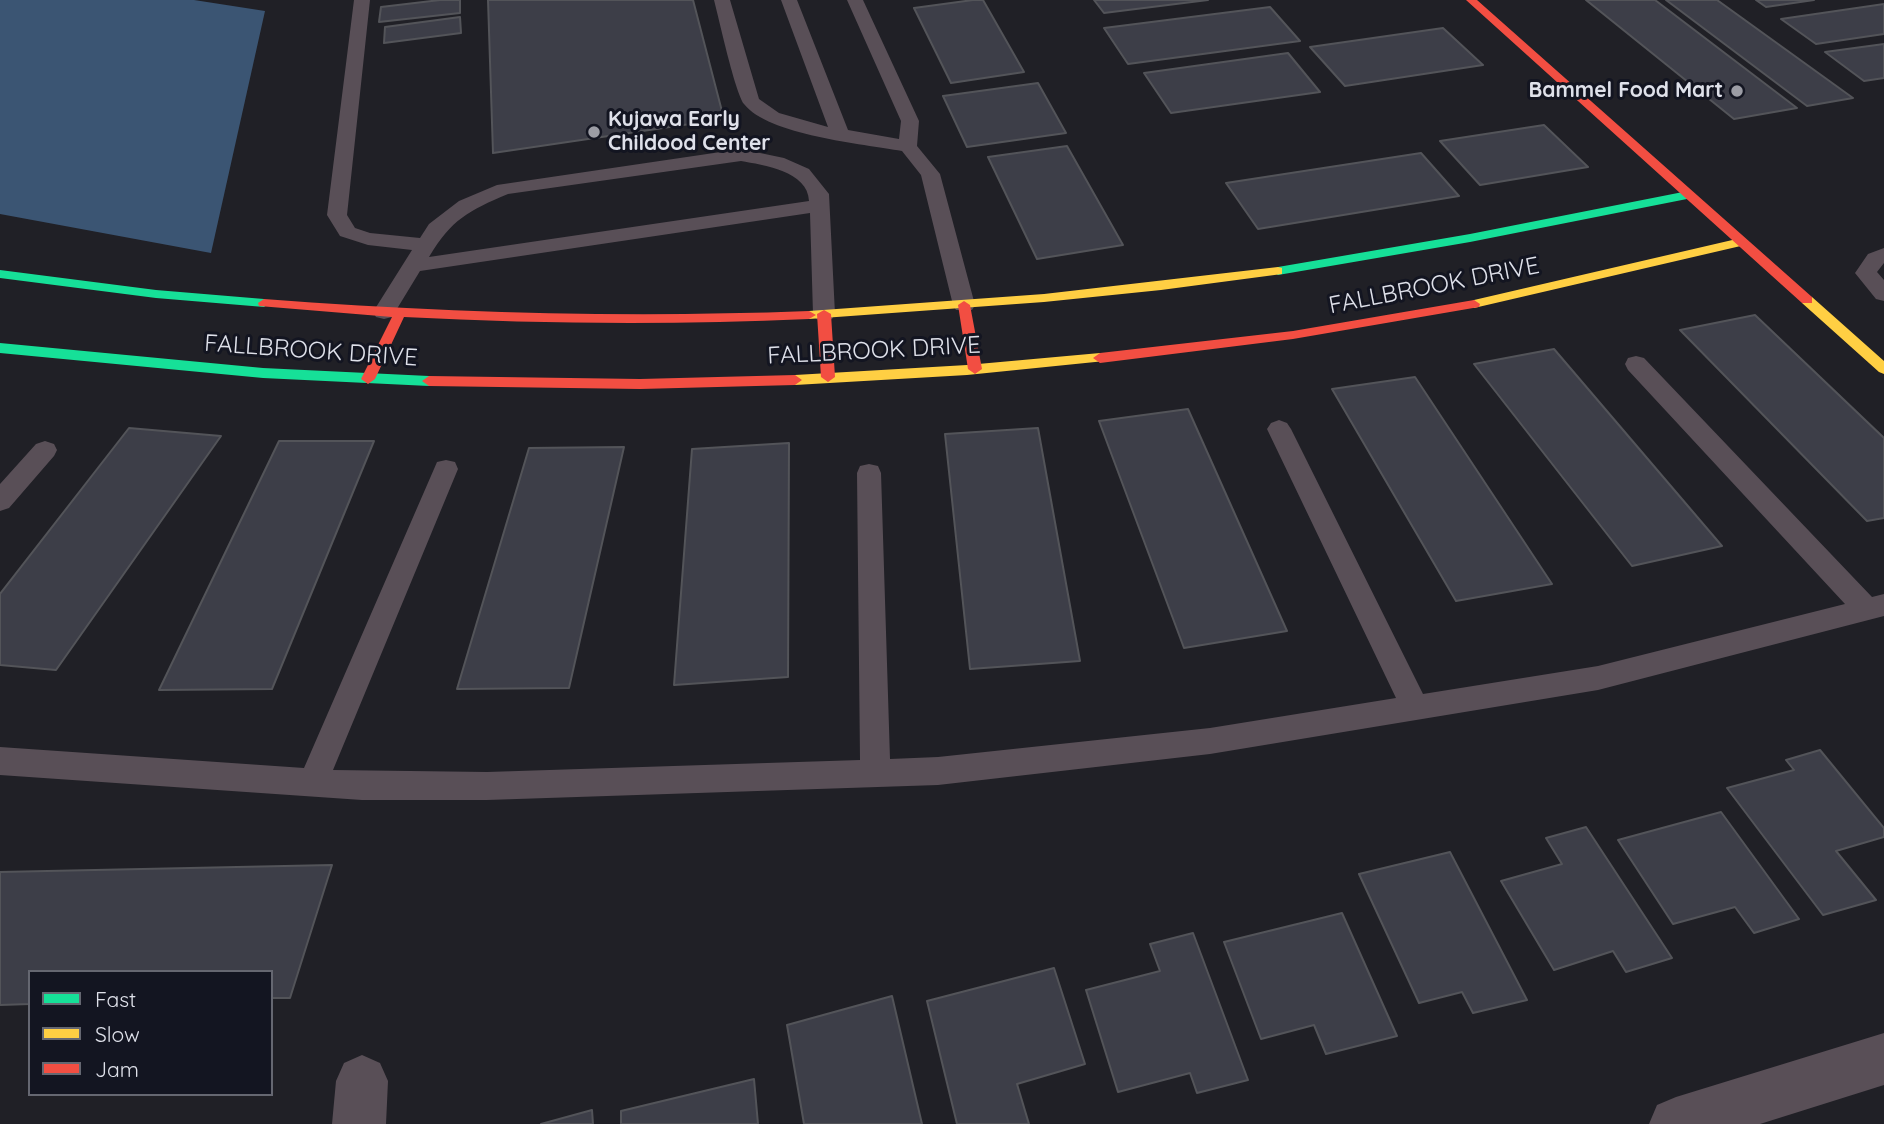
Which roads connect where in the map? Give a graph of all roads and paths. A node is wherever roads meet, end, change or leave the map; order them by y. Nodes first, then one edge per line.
1 (362, 0) edge
2 (722, 0) edge
3 (789, 0) edge
4 (855, 0) edge
5 (1471, 0) edge
6 (840, 134) junction
7 (908, 146) junction
8 (1688, 195) junction
9 (820, 205) junction
10 (1741, 242) junction
11 (425, 244) junction
12 (1884, 255) edge
13 (411, 266) junction
14 (0, 275) edge
15 (1884, 294) edge
16 (964, 305) junction
17 (392, 313) junction
18 (824, 314) junction
19 (0, 348) edge
20 (1636, 364) dead end
21 (975, 369) junction
22 (1884, 369) edge
23 (828, 377) junction
24 (368, 379) junction
25 (1279, 429) dead end
26 (45, 450) dead end
27 (446, 469) dead end
28 (869, 473) dead end
29 (0, 501) edge
30 (1876, 607) edge
31 (1415, 708) junction
32 (0, 761) edge
33 (875, 773) junction
34 (313, 783) junction
35 (1884, 1059) edge
36 (1676, 1124) edge

1 - 11 lane
2 - 6 lane
3 - 6 lane
4 - 7 lane
5 - 8 street
6 - 7 lane
7 - 16 lane
8 - 10 street
8 - 16 street, FALLBROOK DRIVE
9 - 11 lane
9 - 13 lane
9 - 18 lane
10 - 21 street, FALLBROOK DRIVE
10 - 22 street
11 - 13 lane
12 - 15 lane
13 - 17 lane
14 - 17 street, FALLBROOK DRIVE
16 - 18 street, FALLBROOK DRIVE
16 - 21 street
17 - 18 street, FALLBROOK DRIVE
17 - 24 street
18 - 23 street
19 - 24 street, FALLBROOK DRIVE
20 - 30 lane
21 - 23 street, FALLBROOK DRIVE
23 - 24 street, FALLBROOK DRIVE
25 - 31 lane
26 - 29 lane
27 - 34 lane
28 - 33 lane
30 - 31 lane
31 - 33 lane
32 - 34 lane
33 - 34 lane
35 - 36 street

